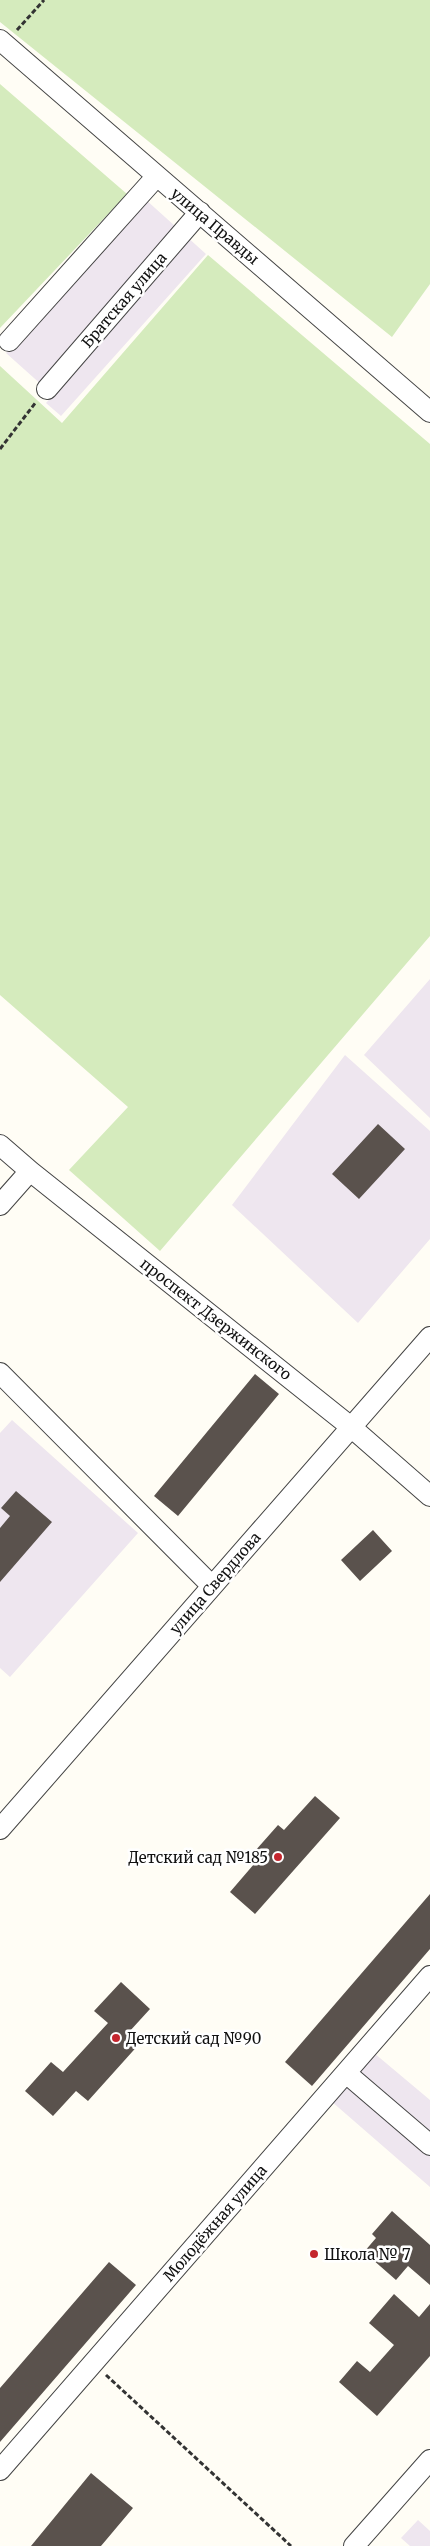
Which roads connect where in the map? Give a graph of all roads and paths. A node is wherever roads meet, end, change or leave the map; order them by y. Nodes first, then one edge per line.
1 (44, 0) edge
2 (2, 42) edge
3 (156, 177) junction
4 (200, 212) junction
5 (9, 341) dead end
6 (46, 389) joint
7 (430, 412) edge
8 (0, 449) edge
9 (0, 1145) edge
10 (30, 1171) junction
11 (0, 1205) edge
12 (430, 1337) edge
13 (0, 1373) edge
14 (351, 1426) junction
15 (430, 1496) edge
16 (212, 1586) junction
17 (0, 1829) edge
18 (430, 1976) edge
19 (346, 2073) junction
20 (430, 2145) edge
21 (93, 2364) junction
22 (430, 2460) edge
23 (0, 2470) edge
24 (291, 2546) edge
25 (354, 2546) edge

1 - 2 path
2 - 3 street, улица Правды
3 - 4 street, улица Правды
3 - 5 street
4 - 6 street, Братская улица
4 - 7 street, улица Правды
6 - 8 path
9 - 10 street, проспект Дзержинского
10 - 11 street
10 - 14 street, проспект Дзержинского
12 - 14 street, улица Свердлова
13 - 16 street
14 - 15 street, проспект Дзержинского
14 - 16 street, улица Свердлова
16 - 17 street, улица Свердлова
18 - 19 street, Молодёжная улица
19 - 20 street
19 - 21 street, Молодёжная улица
21 - 23 street, Молодёжная улица
21 - 24 path
22 - 25 street

